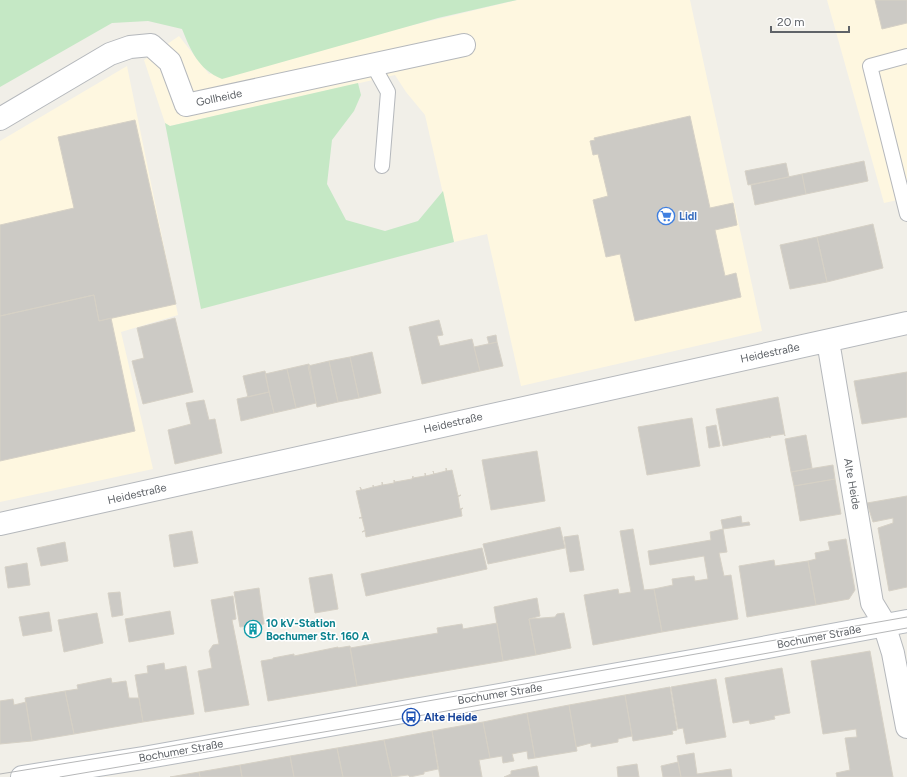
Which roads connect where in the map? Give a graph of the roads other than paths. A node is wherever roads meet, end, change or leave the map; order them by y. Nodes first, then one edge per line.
1 (464, 46) dead end
2 (907, 56) edge
3 (373, 65) junction
4 (0, 119) edge
5 (382, 166) dead end
6 (907, 214) edge
7 (907, 323) edge
8 (828, 341) junction
9 (0, 524) edge
10 (907, 621) edge
11 (885, 624) junction
12 (907, 727) edge
13 (22, 777) edge

1 - 3 street, Gollheide
2 - 6 lane
3 - 4 street, Gollheide
3 - 5 lane
7 - 8 street, Heidestraße
8 - 9 street, Heidestraße
8 - 11 street, Alte Heide
10 - 11 street, Bochumer Straße
11 - 12 street, Alte Heide
11 - 13 street, Bochumer Straße

